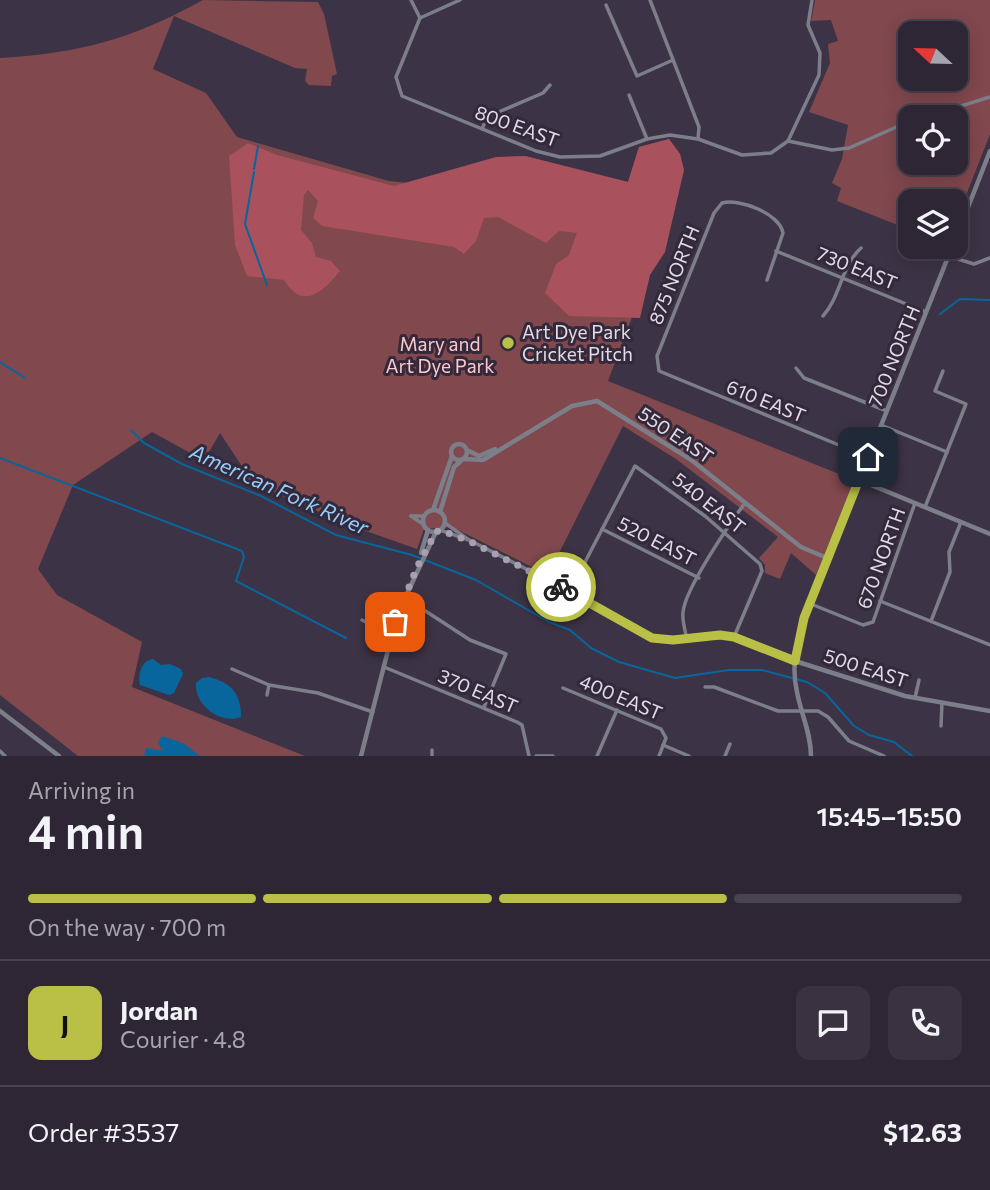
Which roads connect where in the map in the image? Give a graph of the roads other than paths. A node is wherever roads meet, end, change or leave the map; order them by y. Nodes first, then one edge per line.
1 (411, 0) edge
2 (460, 0) edge
3 (650, 0) edge
4 (812, 0) edge
5 (606, 5) dead end
6 (420, 18) junction
7 (673, 60) junction
8 (550, 85) dead end
9 (629, 95) dead end
10 (990, 97) edge
11 (964, 105) edge
12 (898, 127) edge
13 (482, 129) junction
14 (647, 139) junction
15 (698, 139) junction
16 (788, 141) junction
17 (990, 151) edge
18 (968, 207) edge
19 (861, 248) dead end
20 (776, 251) junction
21 (990, 258) edge
22 (947, 259) edge
23 (958, 259) edge
24 (843, 278) junction
25 (766, 280) dead end
26 (926, 312) junction
27 (823, 316) dead end
28 (657, 367) joint
29 (796, 368) dead end
30 (943, 371) dead end
31 (887, 411) junction
32 (881, 425) junction
33 (499, 447) junction
34 (467, 450) junction
35 (947, 452) junction
36 (452, 456) junction
37 (868, 457) junction
38 (462, 460) junction
39 (859, 480) junction
40 (745, 503) junction
41 (915, 503) junction
42 (925, 507) junction
43 (433, 510) junction
44 (440, 512) junction
45 (425, 516) junction
46 (961, 522) junction
47 (445, 523) junction
48 (423, 524) junction
49 (602, 529) junction
50 (428, 530) junction
51 (438, 531) junction
52 (724, 531) junction
53 (990, 534) edge
54 (469, 541) junction
55 (423, 552) junction
56 (827, 558) junction
57 (699, 578) junction
58 (570, 592) junction
59 (404, 597) junction
60 (880, 601) junction
61 (809, 603) junction
62 (362, 620) dead end
63 (931, 621) junction
64 (391, 636) junction
65 (734, 637) junction
66 (687, 639) junction
67 (990, 645) edge
68 (795, 661) junction
69 (384, 667) junction
70 (232, 669) dead end
71 (919, 680) dead end
72 (268, 685) junction
73 (705, 687) dead end
74 (563, 688) dead end
75 (267, 695) dead end
76 (915, 698) junction
77 (942, 702) junction
78 (484, 707) junction
79 (617, 710) junction
80 (990, 710) edge
81 (802, 711) junction
82 (2, 712) edge
83 (373, 712) junction
84 (0, 719) edge
85 (941, 726) dead end
86 (730, 744) dead end
87 (663, 745) junction
88 (432, 750) dead end
89 (0, 751) edge
90 (5, 756) edge
91 (59, 756) edge
92 (361, 756) edge
93 (432, 756) edge
94 (529, 756) edge
95 (537, 756) edge
96 (553, 756) edge
97 (597, 756) edge
98 (659, 756) edge
99 (689, 756) edge
100 (725, 756) edge
101 (811, 756) edge
102 (884, 756) edge

1 - 6 street
2 - 6 street
3 - 7 street
4 - 16 street
5 - 7 street
6 - 13 street, 800 EAST
7 - 15 street
8 - 13 street
9 - 14 street
10 - 11 street
12 - 16 street
13 - 14 street, 800 EAST
14 - 15 street, 800 EAST
15 - 16 street, 800 EAST
17 - 18 street
19 - 24 street
20 - 24 street, 730 EAST
20 - 25 street
20 - 28 street, 875 NORTH
21 - 23 street
22 - 26 street, 700 NORTH
24 - 26 street, 730 EAST
24 - 27 street
26 - 31 street, 700 NORTH
28 - 37 street, 610 EAST
29 - 31 street
30 - 35 street
31 - 32 street, 700 NORTH
32 - 35 street
32 - 37 street, 700 NORTH
33 - 34 street, 550 EAST
33 - 38 street, 550 EAST
33 - 40 street, 550 EAST
34 - 36 street
34 - 38 street
35 - 42 street
36 - 38 street
36 - 43 street
37 - 39 street, 700 NORTH
38 - 44 street
39 - 41 street
39 - 56 street, 700 NORTH
40 - 52 street
40 - 56 street, 550 EAST
41 - 42 street
41 - 60 street, 670 NORTH
42 - 46 street
43 - 44 street
43 - 45 street
44 - 47 street
45 - 48 street
45 - 48 street
46 - 53 street
46 - 63 street
47 - 51 street
47 - 54 street, 500 EAST
48 - 50 street
49 - 52 street, 540 EAST
49 - 57 street, 520 EAST
49 - 58 street
50 - 51 street
50 - 55 street
51 - 54 street, 500 EAST
51 - 55 street
52 - 57 street
52 - 65 street, 540 EAST
54 - 58 street, 500 EAST
55 - 59 street
56 - 61 street, 700 NORTH
57 - 66 street
58 - 66 street, 500 EAST
59 - 64 street
59 - 78 street
60 - 61 street, 670 NORTH
60 - 63 street
61 - 68 street, 700 NORTH
62 - 64 street
63 - 67 street
64 - 69 street
65 - 66 street, 500 EAST
65 - 68 street, 500 EAST
68 - 76 street, 500 EAST
68 - 81 street, 700 NORTH
69 - 78 street, 370 EAST
69 - 83 street
70 - 72 street
71 - 76 street
72 - 75 street
72 - 83 street
73 - 81 street
74 - 79 street, 400 EAST
76 - 77 street, 500 EAST
77 - 80 street, 500 EAST
77 - 85 street
78 - 94 street, 370 EAST
79 - 87 street, 400 EAST
79 - 97 street
81 - 101 street, 700 NORTH
81 - 102 street
82 - 84 street
82 - 91 street
83 - 92 street
86 - 100 street
87 - 98 street
87 - 99 street
88 - 93 street
89 - 90 street
95 - 96 street

